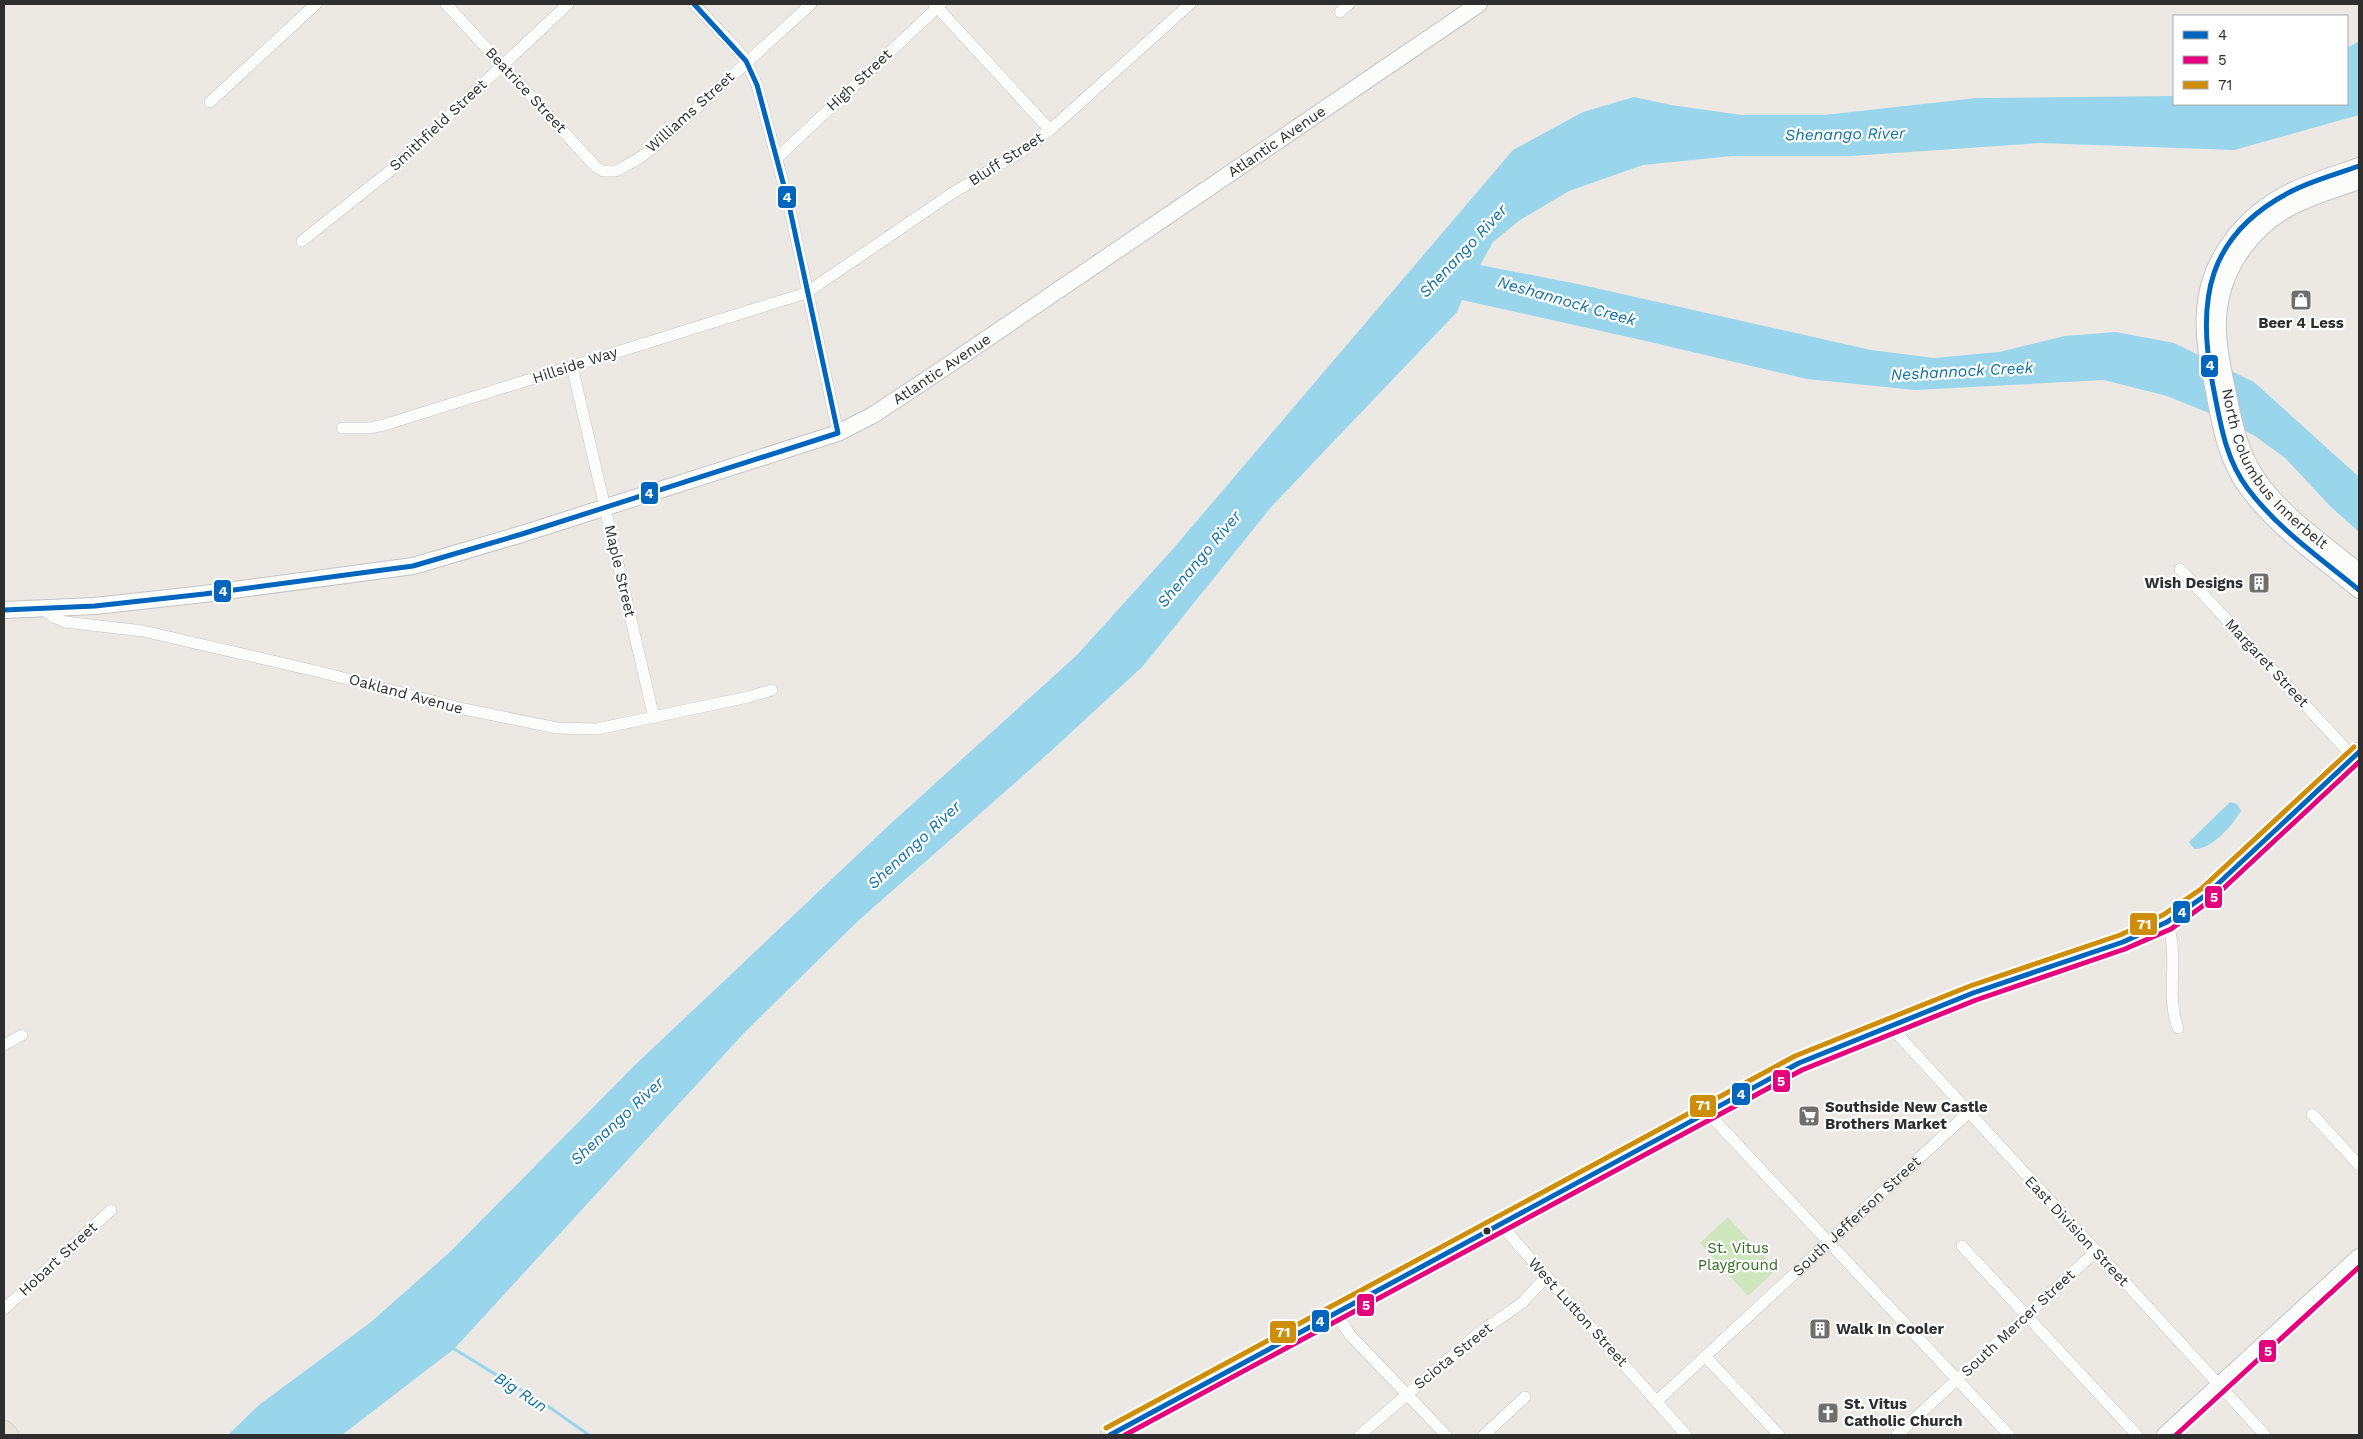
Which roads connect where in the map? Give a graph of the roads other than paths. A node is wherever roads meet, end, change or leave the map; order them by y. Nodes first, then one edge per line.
1 (316, 4) edge
2 (446, 4) edge
3 (568, 4) edge
4 (694, 4) edge
5 (811, 4) edge
6 (1190, 4) edge
7 (1479, 4) edge
8 (938, 5) edge
9 (746, 62) junction
10 (502, 65) junction
11 (210, 102) dead end
12 (1050, 130) junction
13 (777, 158) junction
14 (2359, 166) edge
15 (609, 172) joint
16 (2359, 181) edge
17 (302, 241) dead end
18 (806, 293) junction
19 (572, 366) junction
20 (342, 428) dead end
21 (838, 433) junction
22 (605, 506) junction
23 (2180, 569) dead end
24 (2359, 572) edge
25 (2359, 590) edge
26 (42, 609) junction
27 (4, 610) edge
28 (772, 690) dead end
29 (654, 718) junction
30 (2356, 755) edge
31 (2167, 922) junction
32 (1890, 1026) junction
33 (2178, 1028) dead end
34 (22, 1035) dead end
35 (4, 1045) edge
36 (1707, 1112) junction
37 (1968, 1113) junction
38 (2312, 1114) dead end
39 (2359, 1165) edge
40 (111, 1210) dead end
41 (1500, 1224) junction
42 (1829, 1242) junction
43 (1962, 1246) dead end
44 (2096, 1251) junction
45 (2359, 1257) edge
46 (1547, 1276) junction
47 (4, 1309) edge
48 (1336, 1313) junction
49 (2027, 1315) junction
50 (1705, 1356) junction
51 (1957, 1379) junction
52 (2220, 1386) junction
53 (1406, 1394) junction
54 (1525, 1397) dead end
55 (1657, 1401) junction
56 (4, 1430) edge
57 (1132, 1430) edge
58 (9, 1435) edge
59 (1110, 1435) edge
60 (1360, 1435) edge
61 (1446, 1435) edge
62 (1484, 1435) edge
63 (1686, 1435) edge
64 (1779, 1435) edge
65 (1897, 1435) edge
66 (2009, 1435) edge
67 (2137, 1435) edge
68 (2165, 1435) edge
69 (2265, 1435) edge

1 - 11 street
2 - 10 street, Beatrice Street
3 - 10 street, Smithfield Street
4 - 9 street
5 - 9 street, Williams Street
6 - 12 street, Bluff Street
7 - 21 street, Atlantic Avenue
8 - 12 street
8 - 13 street, High Street
9 - 13 street
9 - 15 street, Williams Street
10 - 15 street, Beatrice Street
10 - 17 street, Smithfield Street
12 - 18 street, Bluff Street
13 - 18 street
14 - 25 street, North Columbus Innerbelt
16 - 24 street, North Columbus Innerbelt
18 - 19 street, Hillside Way
18 - 21 street
19 - 20 street, Hillside Way
19 - 22 street, Maple Street
21 - 22 street, Atlantic Avenue
22 - 26 street, Atlantic Avenue
22 - 29 street, Maple Street
23 - 30 street, Margaret Street
26 - 27 street, Atlantic Avenue
26 - 29 street, Oakland Avenue
28 - 29 street, Oakland Avenue
30 - 31 main road
31 - 32 main road
31 - 33 street
32 - 36 main road
32 - 37 street, East Division Street
34 - 35 street
36 - 41 main road
36 - 42 street
37 - 42 street, South Jefferson Street
37 - 44 street, East Division Street
38 - 39 street
40 - 47 street, Hobart Street
41 - 46 street, West Lutton Street
41 - 48 main road
42 - 50 street, South Jefferson Street
42 - 51 street
43 - 49 street
44 - 49 street, South Mercer Street
44 - 52 street, East Division Street
45 - 52 street
46 - 53 street, Sciota Street
46 - 55 street, West Lutton Street
48 - 53 street
48 - 57 main road
49 - 51 street, South Mercer Street
49 - 67 street
50 - 55 street, South Jefferson Street
50 - 64 street
51 - 65 street, South Mercer Street
51 - 66 street
52 - 68 street
52 - 69 street, East Division Street
53 - 60 street, Sciota Street
53 - 61 street
54 - 62 street
55 - 63 street, West Lutton Street
56 - 58 main road
57 - 59 main road

